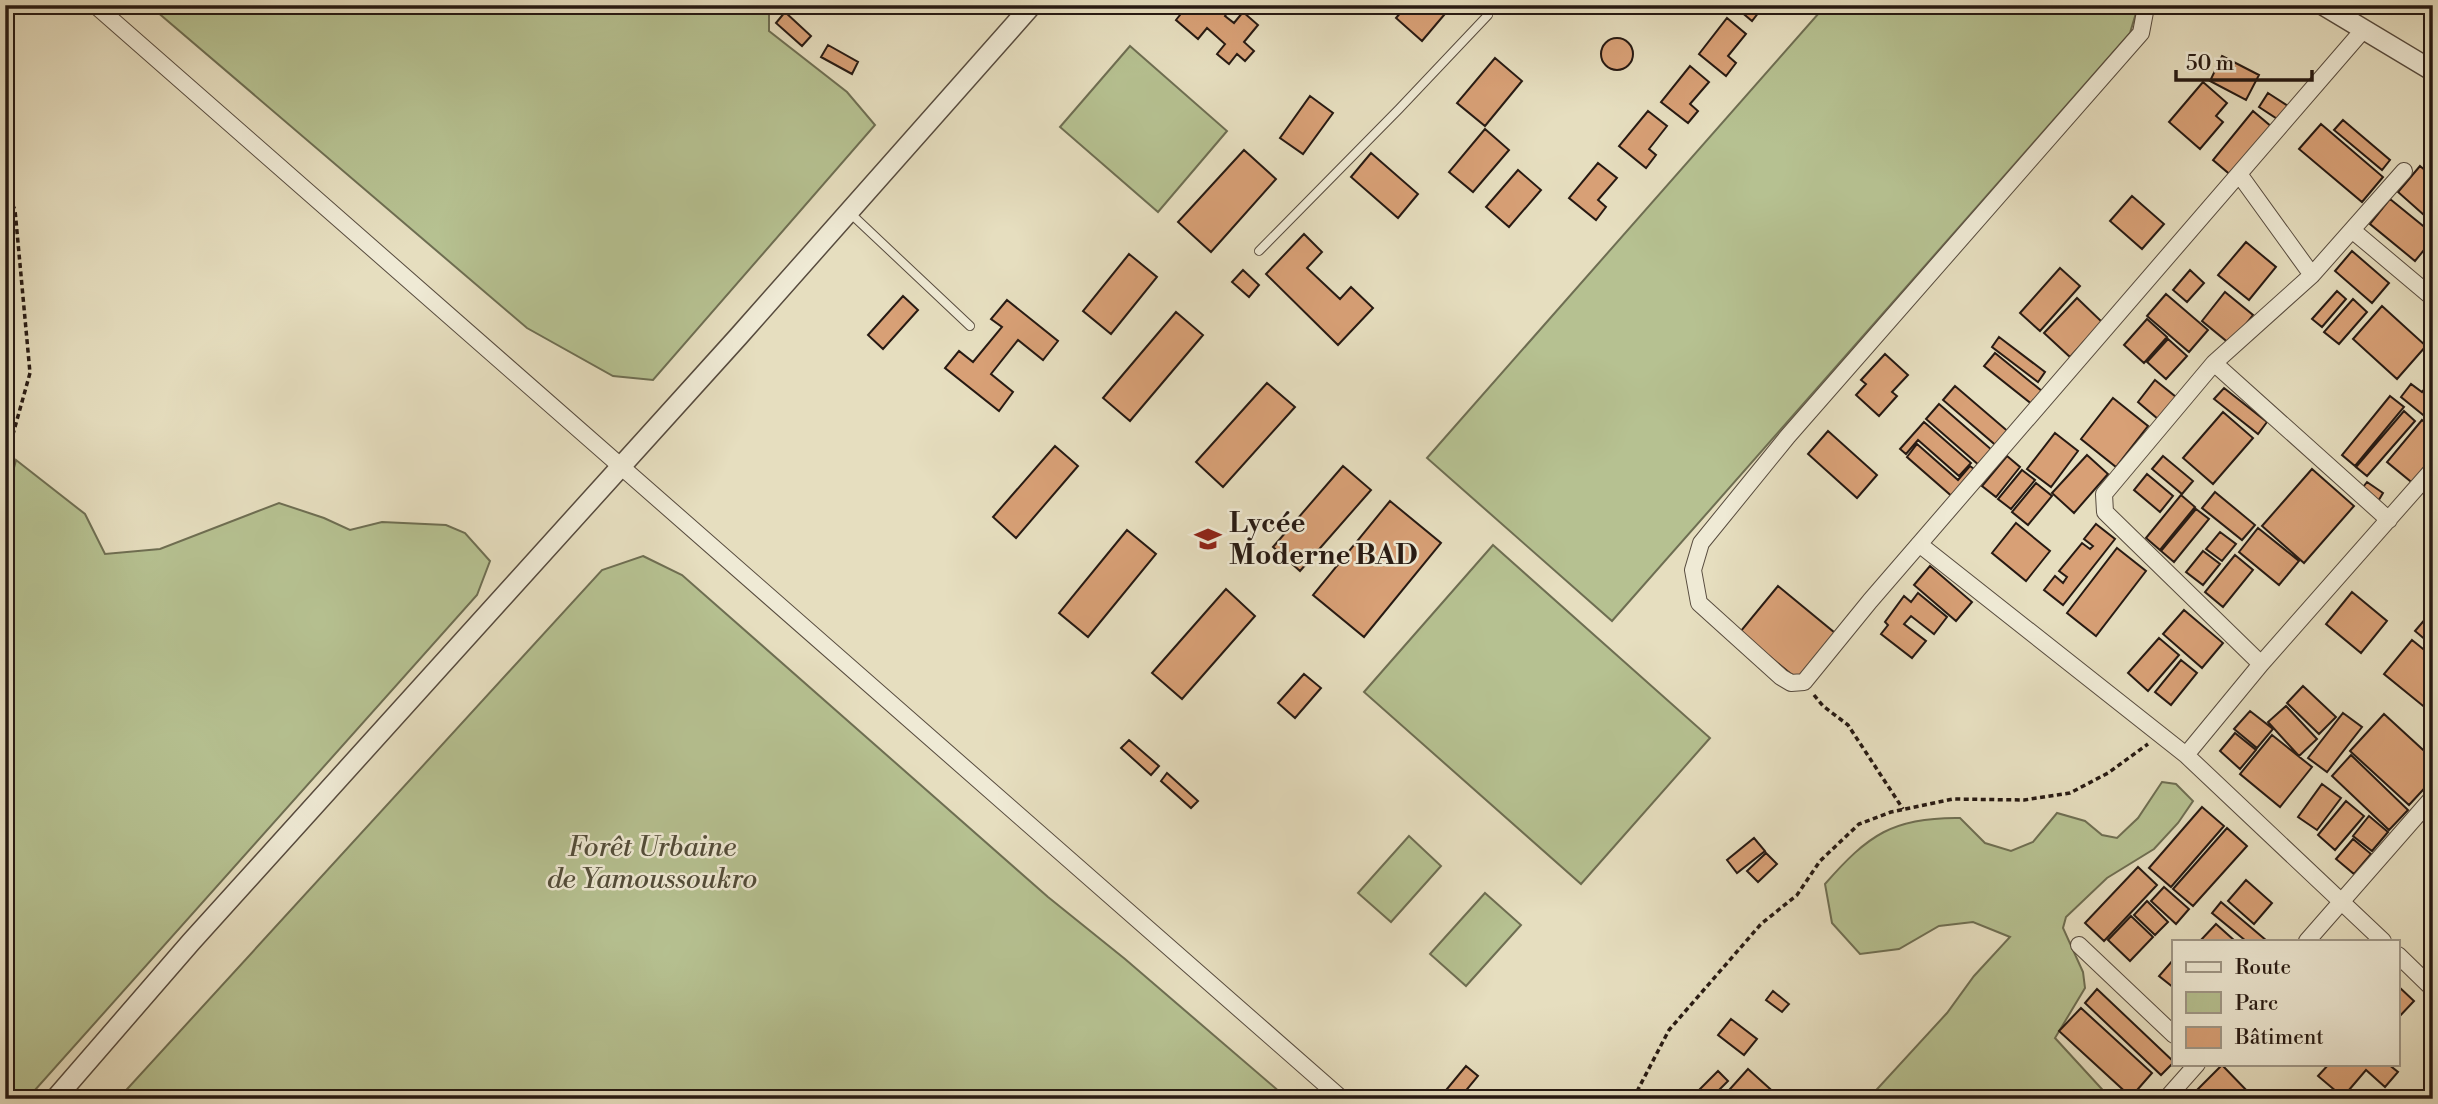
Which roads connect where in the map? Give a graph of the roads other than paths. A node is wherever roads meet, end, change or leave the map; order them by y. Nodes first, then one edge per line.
1 (95, 5) edge
2 (1032, 5) edge
3 (2143, 5) edge
4 (2323, 5) edge
5 (1488, 15) dead end
6 (2364, 29) junction
7 (2433, 71) edge
8 (2404, 171) dead end
9 (2239, 174) junction
10 (849, 212) junction
11 (2352, 230) junction
12 (1259, 251) dead end
13 (2312, 275) junction
14 (2433, 298) edge
15 (970, 326) dead end
16 (2214, 363) junction
17 (620, 466) junction
18 (2433, 469) edge
19 (2389, 520) junction
20 (1919, 544) junction
21 (2261, 664) junction
22 (2186, 755) junction
23 (2433, 797) edge
24 (2342, 902) junction
25 (2308, 940) edge
26 (2382, 940) edge
27 (2079, 945) dead end
28 (2400, 957) edge
29 (2433, 989) edge
30 (2172, 1033) edge
31 (2195, 1066) edge
32 (55, 1099) edge
33 (1342, 1099) edge
34 (2166, 1099) edge

1 - 17 street
2 - 10 street
3 - 20 street
4 - 6 street
5 - 12 lane
6 - 7 street
6 - 9 street
8 - 11 street
9 - 13 street
9 - 20 street
10 - 15 lane
10 - 17 street
11 - 13 street
11 - 14 street
13 - 16 street
16 - 19 street
16 - 21 street
17 - 32 street
17 - 33 street
18 - 19 street
19 - 21 street
20 - 22 street
21 - 22 street
22 - 24 street
23 - 24 street
24 - 25 street
24 - 26 street
27 - 30 street
28 - 29 street
31 - 34 street

